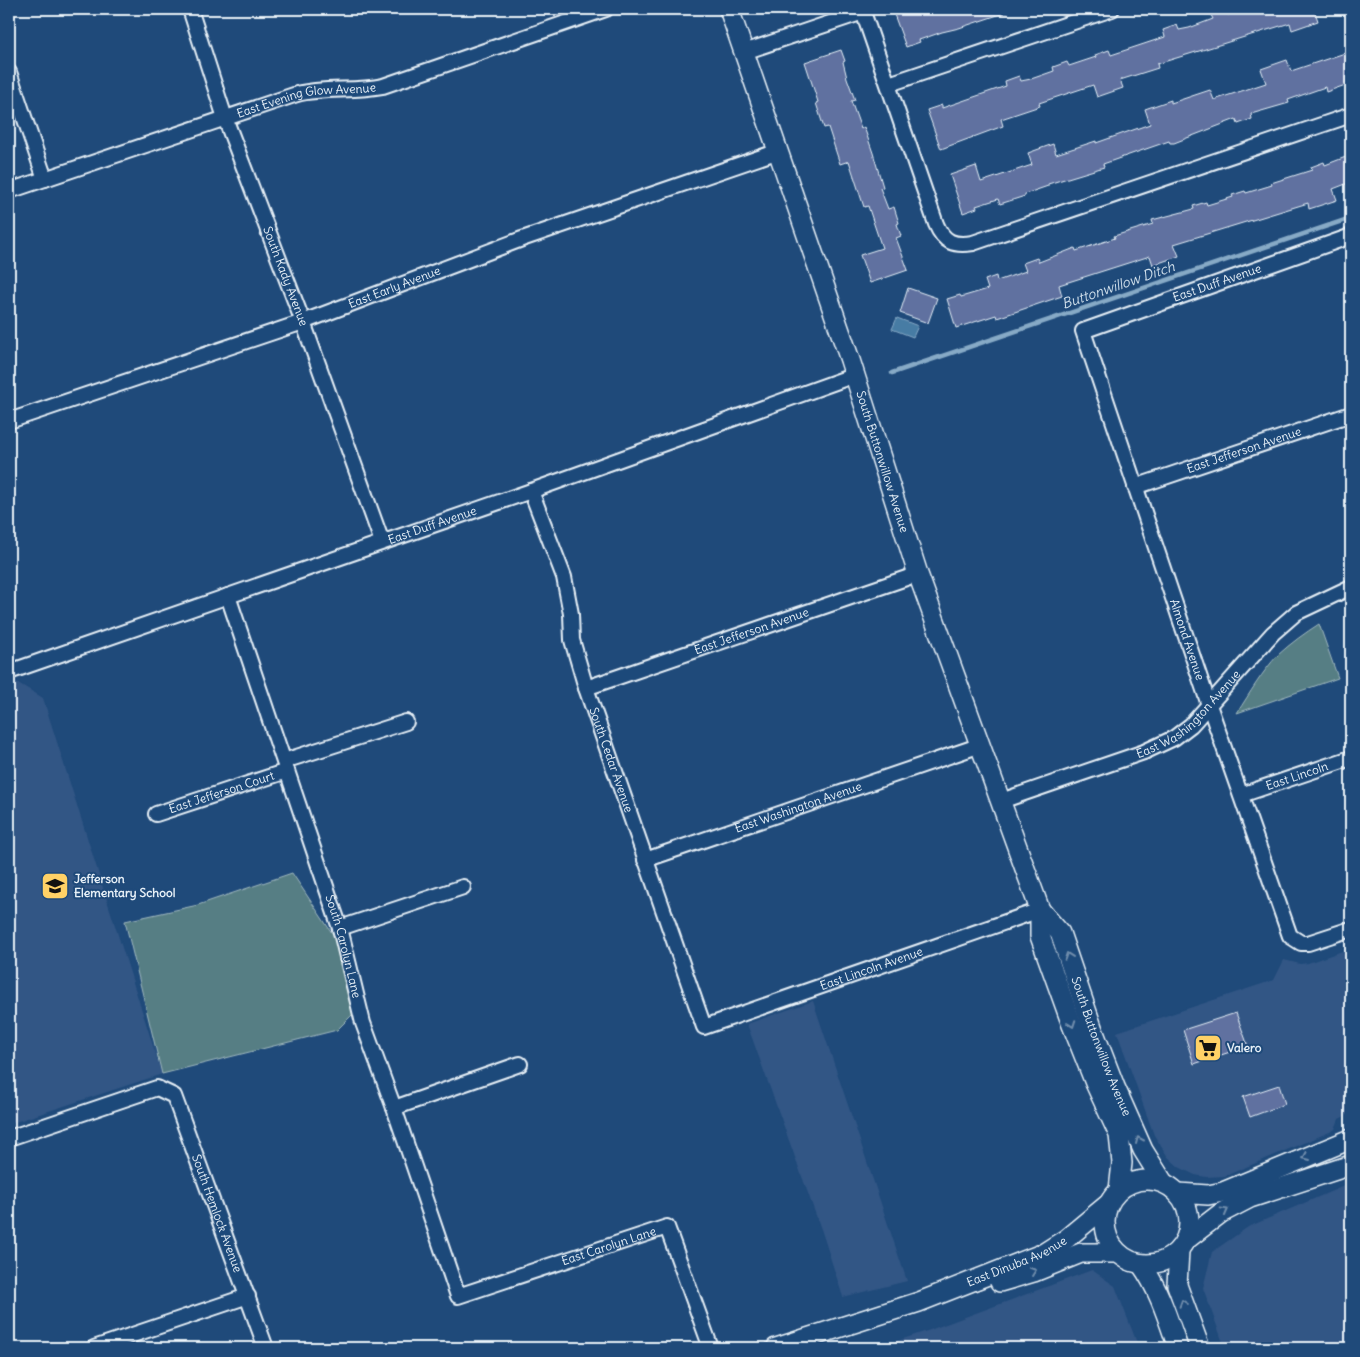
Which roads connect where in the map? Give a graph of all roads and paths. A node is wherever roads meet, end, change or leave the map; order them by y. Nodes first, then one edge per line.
1 (190, 9) edge
2 (606, 9) edge
3 (730, 9) edge
4 (1112, 9) edge
5 (862, 10) edge
6 (744, 52) junction
7 (9, 72) edge
8 (889, 84) junction
9 (1351, 115) edge
10 (225, 118) junction
11 (779, 151) junction
12 (46, 178) junction
13 (9, 191) edge
14 (1351, 236) edge
15 (303, 322) junction
16 (1083, 331) joint
17 (855, 375) junction
18 (1351, 414) edge
19 (9, 421) edge
20 (1136, 487) junction
21 (532, 490) junction
22 (382, 542) junction
23 (918, 574) junction
24 (1351, 587) edge
25 (228, 596) junction
26 (9, 672) edge
27 (586, 688) junction
28 (1209, 705) junction
29 (406, 722) dead end
30 (981, 745) junction
31 (1351, 758) edge
32 (286, 766) junction
33 (1241, 796) junction
34 (1001, 801) junction
35 (156, 814) dead end
36 (645, 860) junction
37 (463, 887) dead end
38 (1040, 910) junction
39 (340, 928) junction
40 (1351, 929) edge
41 (704, 1027) joint
42 (520, 1064) dead end
43 (394, 1108) junction
44 (9, 1138) edge
45 (1351, 1139) edge
46 (1351, 1165) edge
47 (1170, 1188) junction
48 (1119, 1190) junction
49 (1108, 1205) junction
50 (1182, 1246) junction
51 (1118, 1253) junction
52 (1141, 1264) junction
53 (248, 1296) junction
54 (458, 1296) joint
55 (918, 1302) junction
56 (94, 1348) edge
57 (266, 1348) edge
58 (711, 1348) edge
59 (776, 1348) edge
60 (1178, 1348) edge
61 (1200, 1348) edge

1 - 10 street, South Kady Avenue
2 - 10 street, East Evening Glow Avenue
3 - 6 street, South Buttonwillow Avenue
4 - 8 street
5 - 6 street
5 - 8 street
6 - 11 street, South Buttonwillow Avenue
7 - 12 street
8 - 9 street
10 - 12 street, East Evening Glow Avenue
10 - 15 street, South Kady Avenue
11 - 15 street, East Early Avenue
11 - 17 street, South Buttonwillow Avenue
12 - 13 street, East Evening Glow Avenue
14 - 16 street, East Duff Avenue
15 - 19 street, East Early Avenue
15 - 22 street, South Kady Avenue
16 - 20 street, Almond Avenue
17 - 21 street, East Duff Avenue
17 - 23 street, South Buttonwillow Avenue
18 - 20 street, East Jefferson Avenue
20 - 28 street, Almond Avenue
21 - 22 street, East Duff Avenue
21 - 27 street, South Cedar Avenue
22 - 25 street, East Duff Avenue
23 - 27 street, East Jefferson Avenue
23 - 30 street, South Buttonwillow Avenue
24 - 28 street, East Washington Avenue
25 - 26 street, East Duff Avenue
25 - 32 street, South Carolyn Lane
27 - 36 street, South Cedar Avenue
28 - 33 street, Almond Avenue
28 - 34 street, East Washington Avenue
29 - 32 street, East Jefferson Court
30 - 34 street, South Buttonwillow Avenue
30 - 36 street, East Washington Avenue
31 - 33 street, East Lincoln
32 - 35 street, East Jefferson Court
32 - 39 street, South Carolyn Lane
33 - 40 street, Almond Avenue
34 - 38 street, South Buttonwillow Avenue
36 - 41 street, South Cedar Avenue
37 - 39 street
38 - 41 street, East Lincoln Avenue
47 -> 38 street, South Buttonwillow Avenue
38 -> 48 street, South Buttonwillow Avenue
39 - 43 street, South Carolyn Lane
42 - 43 street
43 - 54 street, South Carolyn Lane
44 - 53 street, South Hemlock Avenue
45 -> 47 street
50 -> 46 street
47 - 48 street
47 - 50 street
48 - 49 street
49 - 51 street
49 - 55 street, East Dinuba Avenue
50 - 52 street
61 -> 50 street
51 - 52 street
55 -> 51 street, East Dinuba Avenue
52 - 60 street
53 - 56 street
53 - 57 street, South Hemlock Avenue
54 - 58 street, East Carolyn Lane
55 - 59 street, East Dinuba Avenue

